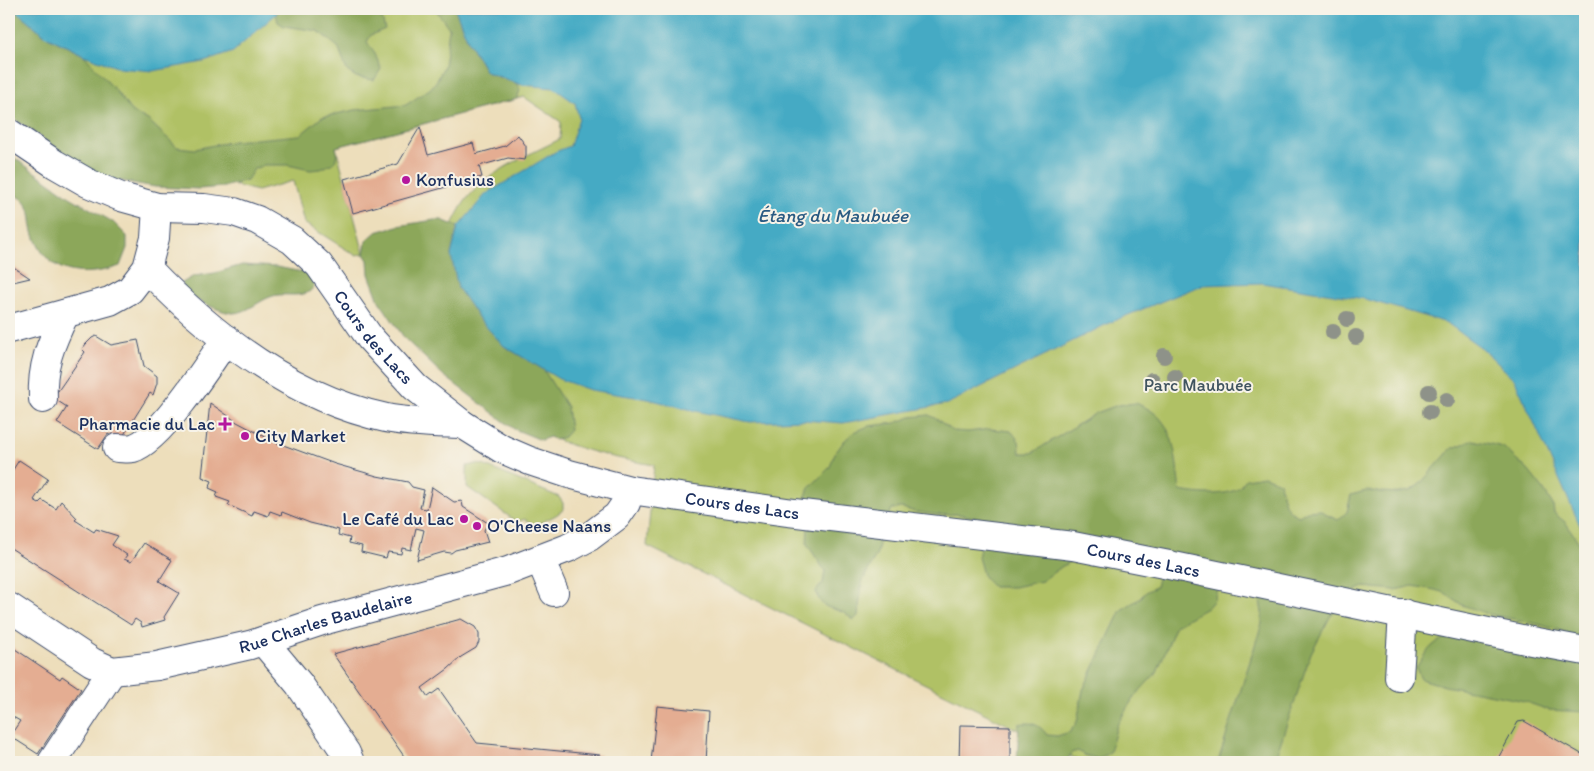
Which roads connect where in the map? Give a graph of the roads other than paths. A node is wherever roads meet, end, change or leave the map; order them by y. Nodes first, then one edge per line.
1 (9, 133) edge
2 (157, 207) junction
3 (146, 268) junction
4 (65, 314) junction
5 (9, 329) edge
6 (226, 339) junction
7 (43, 399) dead end
8 (462, 424) junction
9 (117, 448) dead end
10 (630, 490) junction
11 (540, 558) junction
12 (554, 592) dead end
13 (9, 607) edge
14 (1403, 613) junction
15 (263, 641) junction
16 (1585, 651) edge
17 (112, 671) junction
18 (1399, 677) dead end
19 (52, 762) edge
20 (350, 762) edge

1 - 2 street, Cours des Lacs
2 - 3 street
2 - 8 street, Cours des Lacs
3 - 4 street
3 - 6 street
4 - 5 street
4 - 7 street
6 - 8 street
6 - 9 street
8 - 10 street, Cours des Lacs
10 - 11 street, Rue Charles Baudelaire
10 - 14 street, Cours des Lacs
11 - 12 street
11 - 15 street, Rue Charles Baudelaire
13 - 17 street
14 - 16 street, Cours des Lacs
14 - 18 street
15 - 17 street, Rue Charles Baudelaire
15 - 20 street
17 - 19 street

